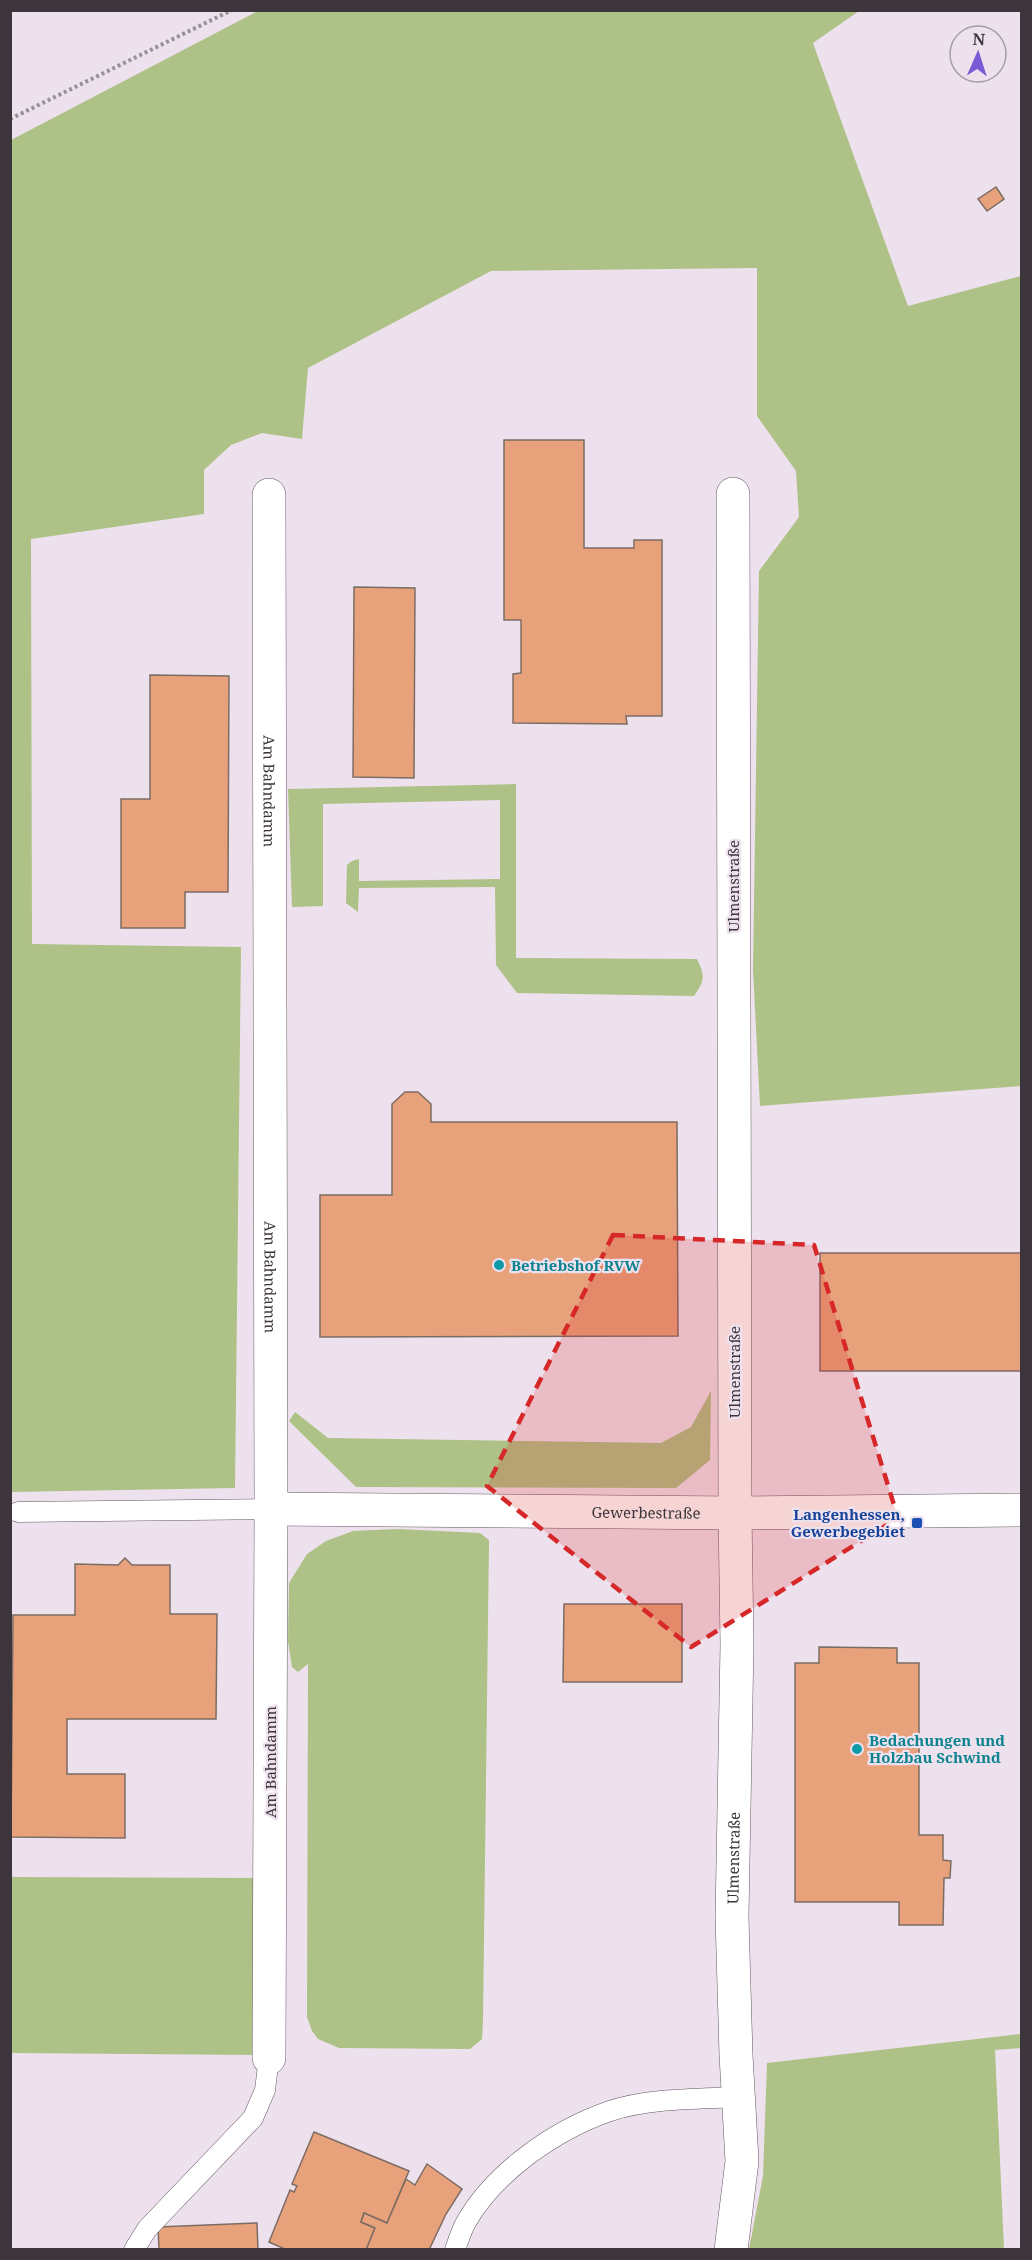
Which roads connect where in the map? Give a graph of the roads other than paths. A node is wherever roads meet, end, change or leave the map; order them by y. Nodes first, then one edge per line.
1 (733, 494) dead end
2 (269, 495) dead end
3 (271, 1509) junction
4 (1022, 1510) edge
5 (18, 1512) dead end
6 (735, 1513) junction
7 (269, 2058) joint
8 (738, 2097) junction
9 (134, 2250) edge
10 (455, 2250) edge
11 (731, 2250) edge

1 - 6 street, Ulmenstraße
2 - 3 street, Am Bahndamm
3 - 5 lane
3 - 6 street, Gewerbestraße
3 - 7 street, Am Bahndamm
4 - 6 street, Gewerbestraße
6 - 8 street, Ulmenstraße
7 - 9 lane
8 - 10 lane
8 - 11 street, Ulmenstraße

